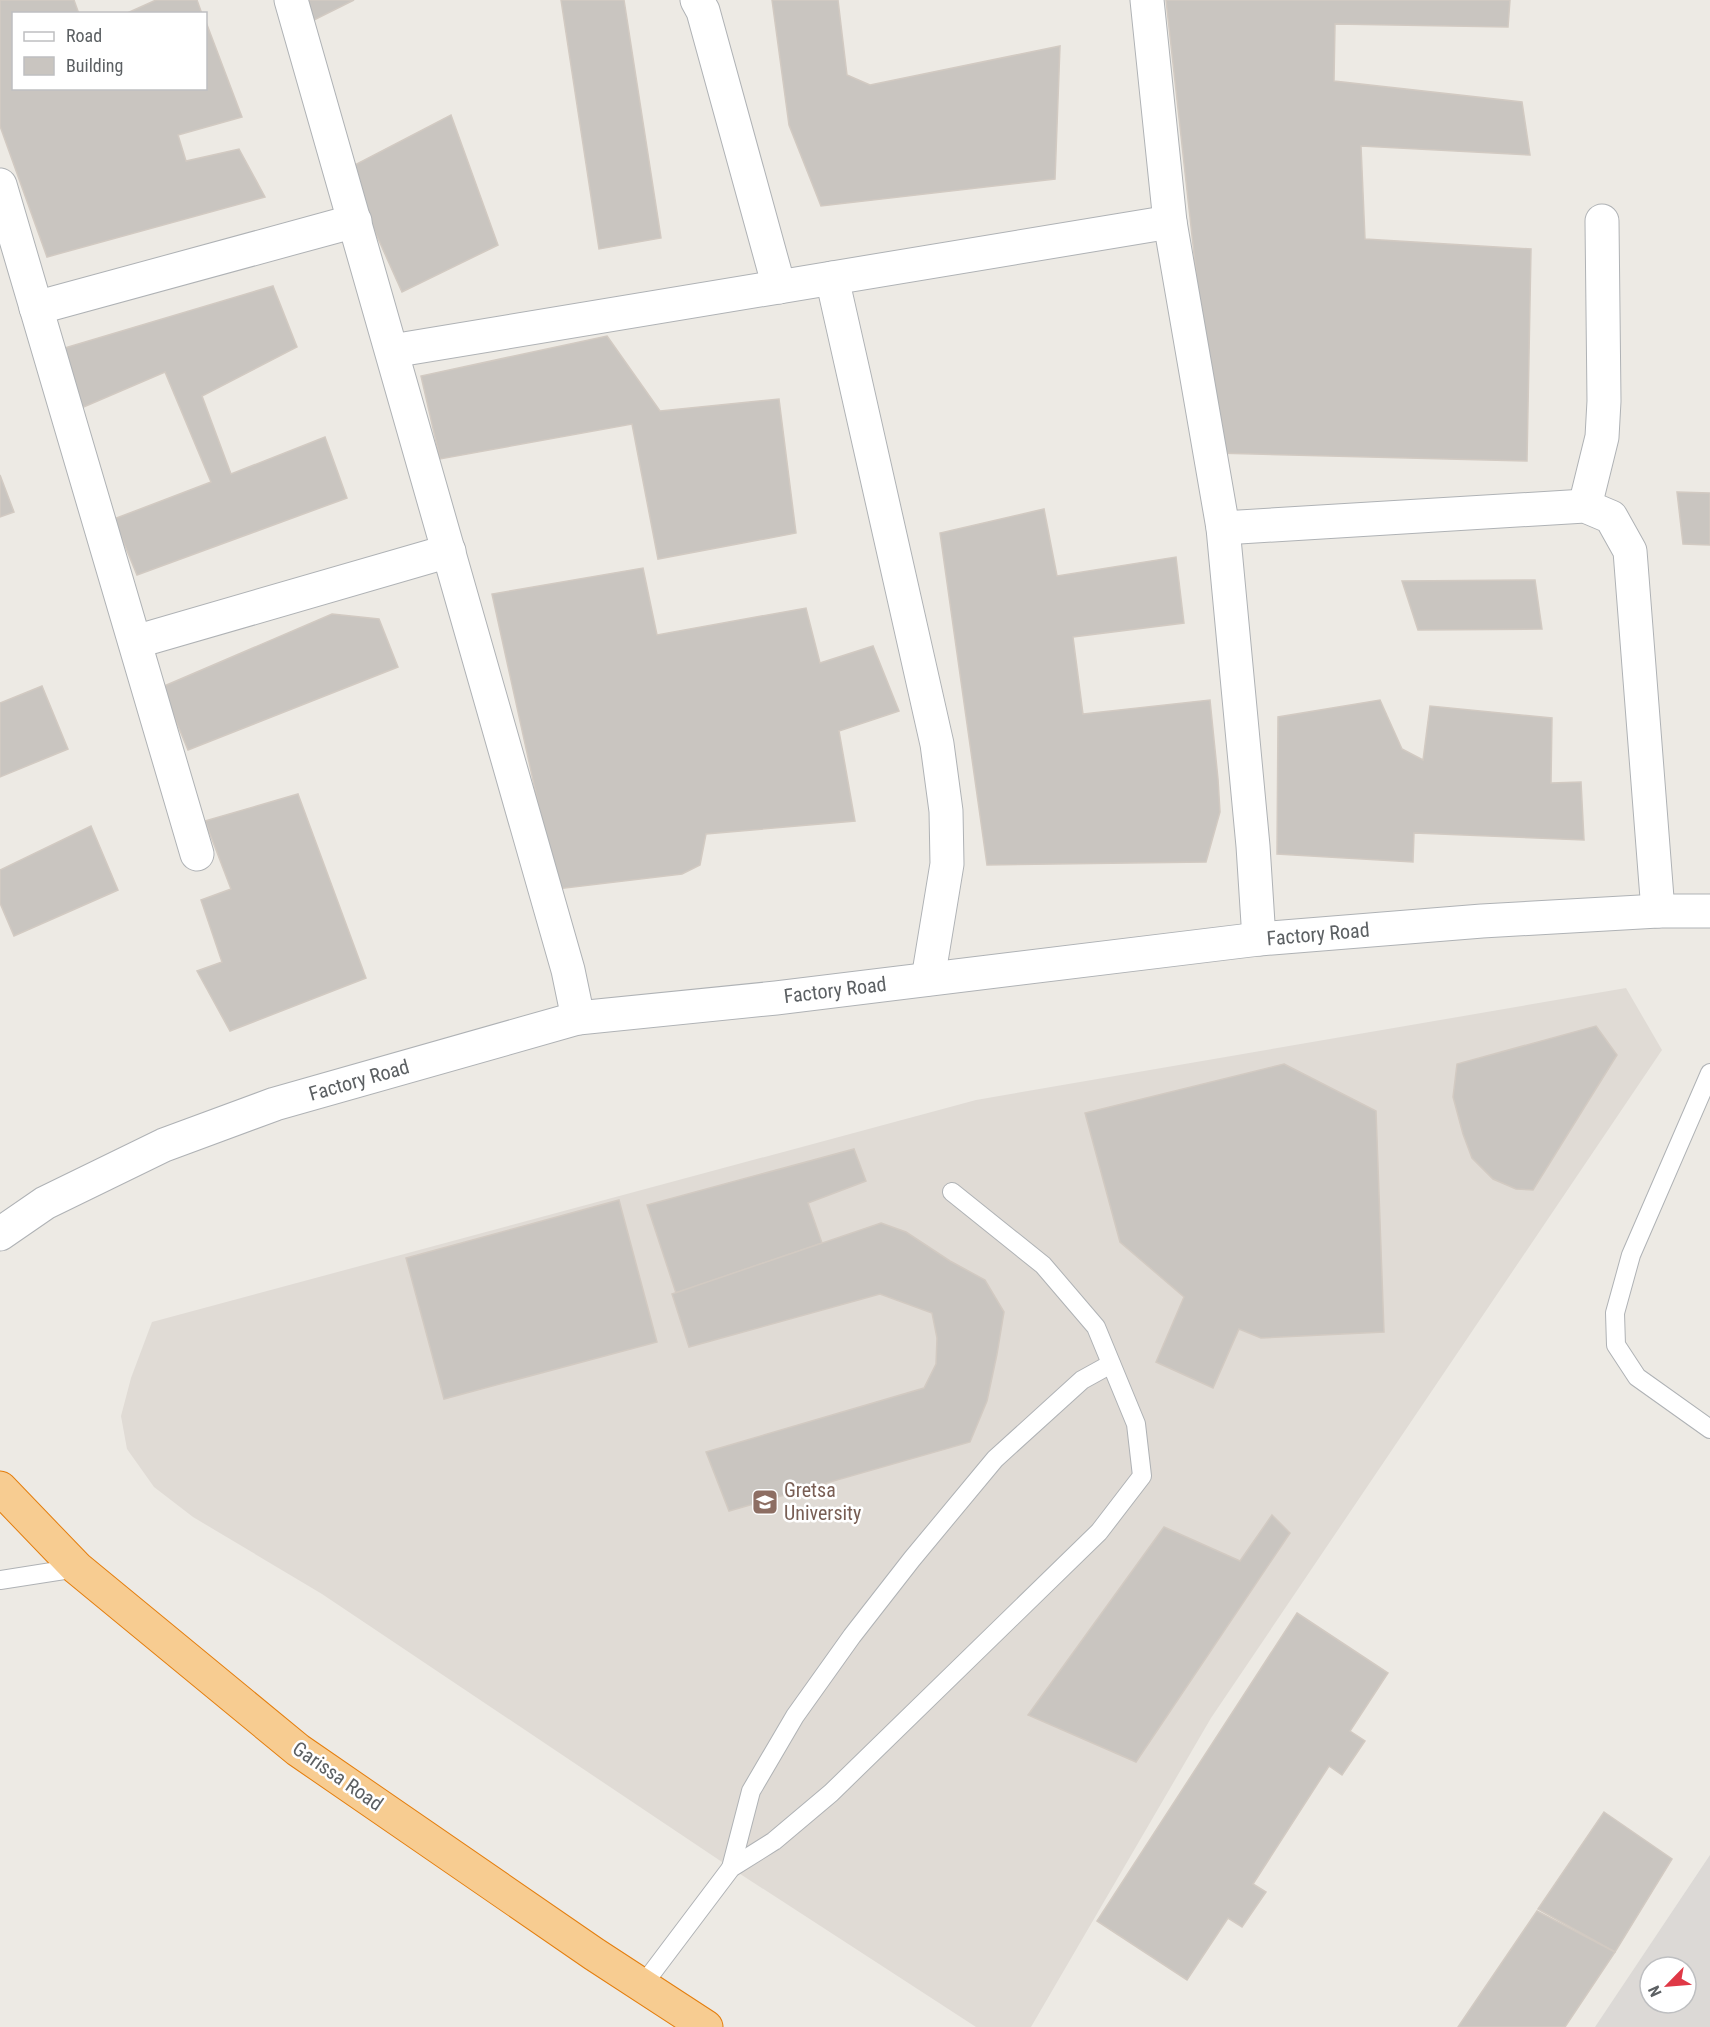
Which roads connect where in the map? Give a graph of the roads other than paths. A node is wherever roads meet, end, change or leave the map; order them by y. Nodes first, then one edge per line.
1 (291, 0) edge
2 (697, 0) edge
3 (1147, 0) edge
4 (0, 185) edge
5 (355, 221) junction
6 (1602, 221) dead end
7 (1170, 222) junction
8 (832, 278) junction
9 (779, 287) junction
10 (36, 308) junction
11 (392, 351) junction
12 (1585, 506) junction
13 (1224, 528) junction
14 (449, 551) junction
15 (135, 642) junction
16 (197, 854) dead end
17 (1658, 911) junction
18 (1710, 911) edge
19 (1260, 939) junction
20 (928, 979) junction
21 (578, 1018) junction
22 (1710, 1073) edge
23 (952, 1192) dead end
24 (0, 1234) edge
25 (1111, 1364) junction
26 (1710, 1429) edge
27 (0, 1488) edge
28 (77, 1568) junction
29 (0, 1580) edge
30 (731, 1868) junction
31 (642, 1986) junction
32 (706, 2027) edge

1 - 5 street
2 - 9 street
3 - 7 street
4 - 10 street
5 - 10 street
5 - 11 street
6 - 12 street
7 - 8 street
7 - 13 street
8 - 9 street
8 - 20 street
9 - 11 street
10 - 15 street
11 - 14 street
12 - 13 street
12 - 17 street
13 - 19 street
14 - 15 street
14 - 21 street
15 - 16 street
17 - 18 street, Factory Road
17 - 19 street, Factory Road
19 - 20 street, Factory Road
20 - 21 street, Factory Road
21 - 24 street, Factory Road
22 - 26 lane
23 - 25 lane
25 - 30 lane
25 - 30 lane
27 - 28 highway, Garissa Road
28 - 29 lane
28 - 31 highway, Garissa Road
30 - 31 lane
31 - 32 highway, Garissa Road

